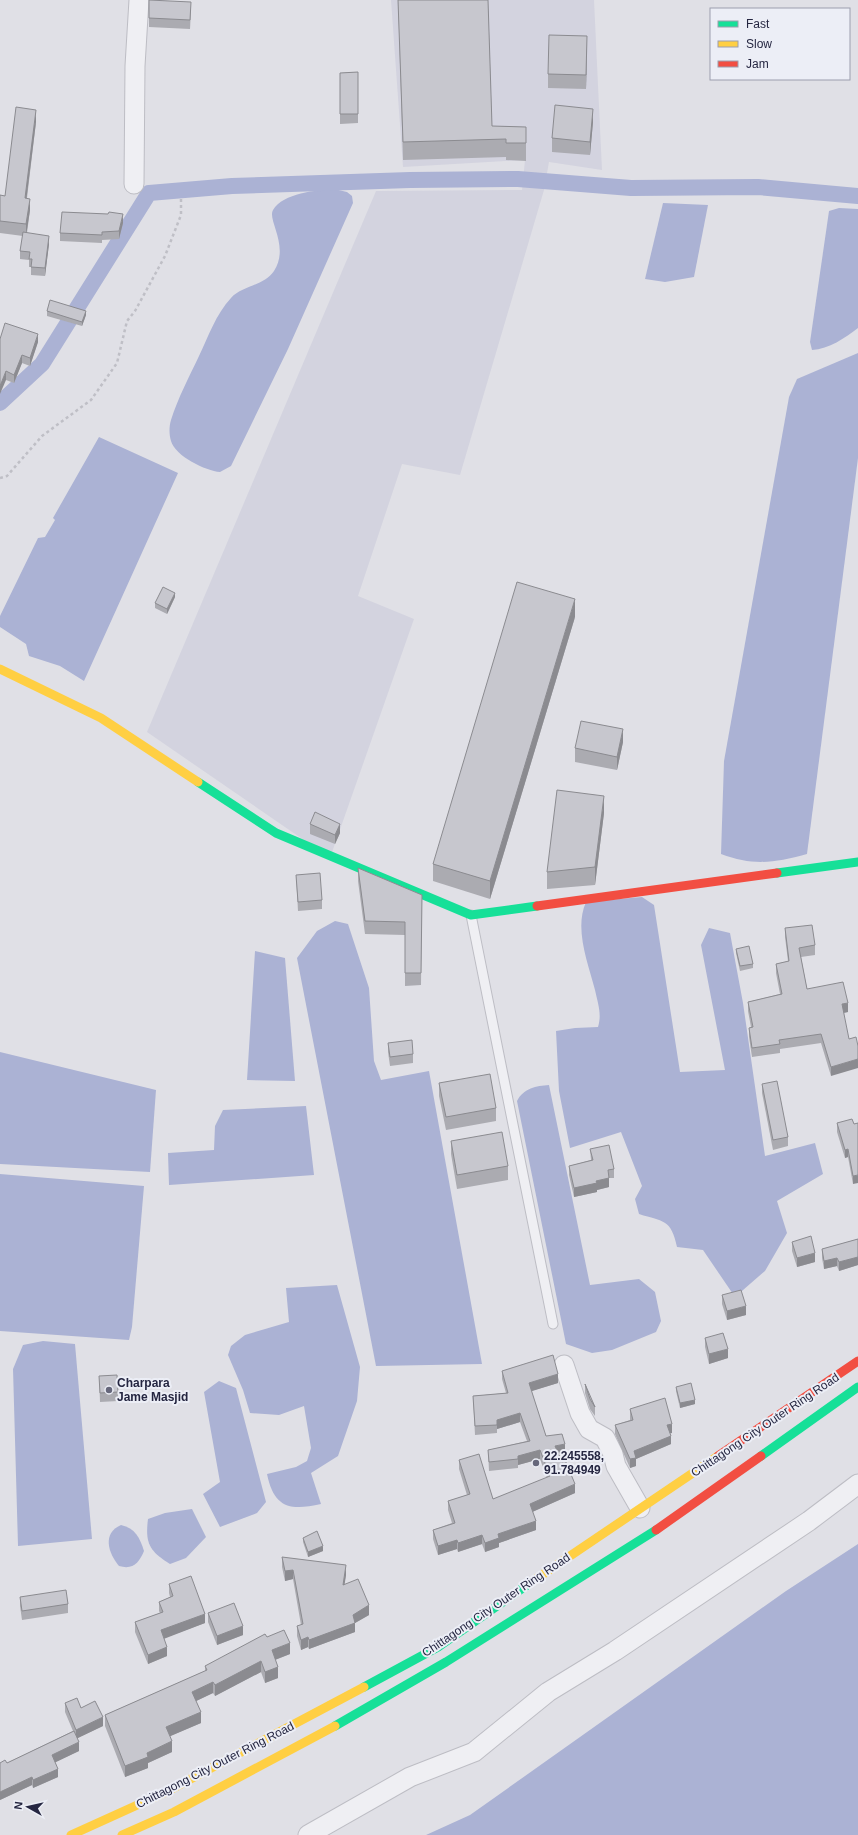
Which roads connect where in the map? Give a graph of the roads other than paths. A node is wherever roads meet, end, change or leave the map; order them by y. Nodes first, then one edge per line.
1 (139, 0) edge
2 (134, 184) dead end
3 (0, 669) edge
4 (858, 862) edge
5 (471, 915) junction
6 (553, 1324) dead end
7 (858, 1361) edge
8 (564, 1365) dead end
9 (858, 1387) edge
10 (858, 1484) edge
11 (640, 1508) junction
12 (71, 1835) edge
13 (122, 1835) edge
14 (308, 1835) edge

1 - 2 street
3 - 5 main road
4 - 5 main road
5 - 6 lane
7 - 11 main road, Chittagong City Outer Ring Road
8 - 11 street
9 - 13 main road, Chittagong City Outer Ring Road
10 - 14 street
11 - 12 main road, Chittagong City Outer Ring Road

